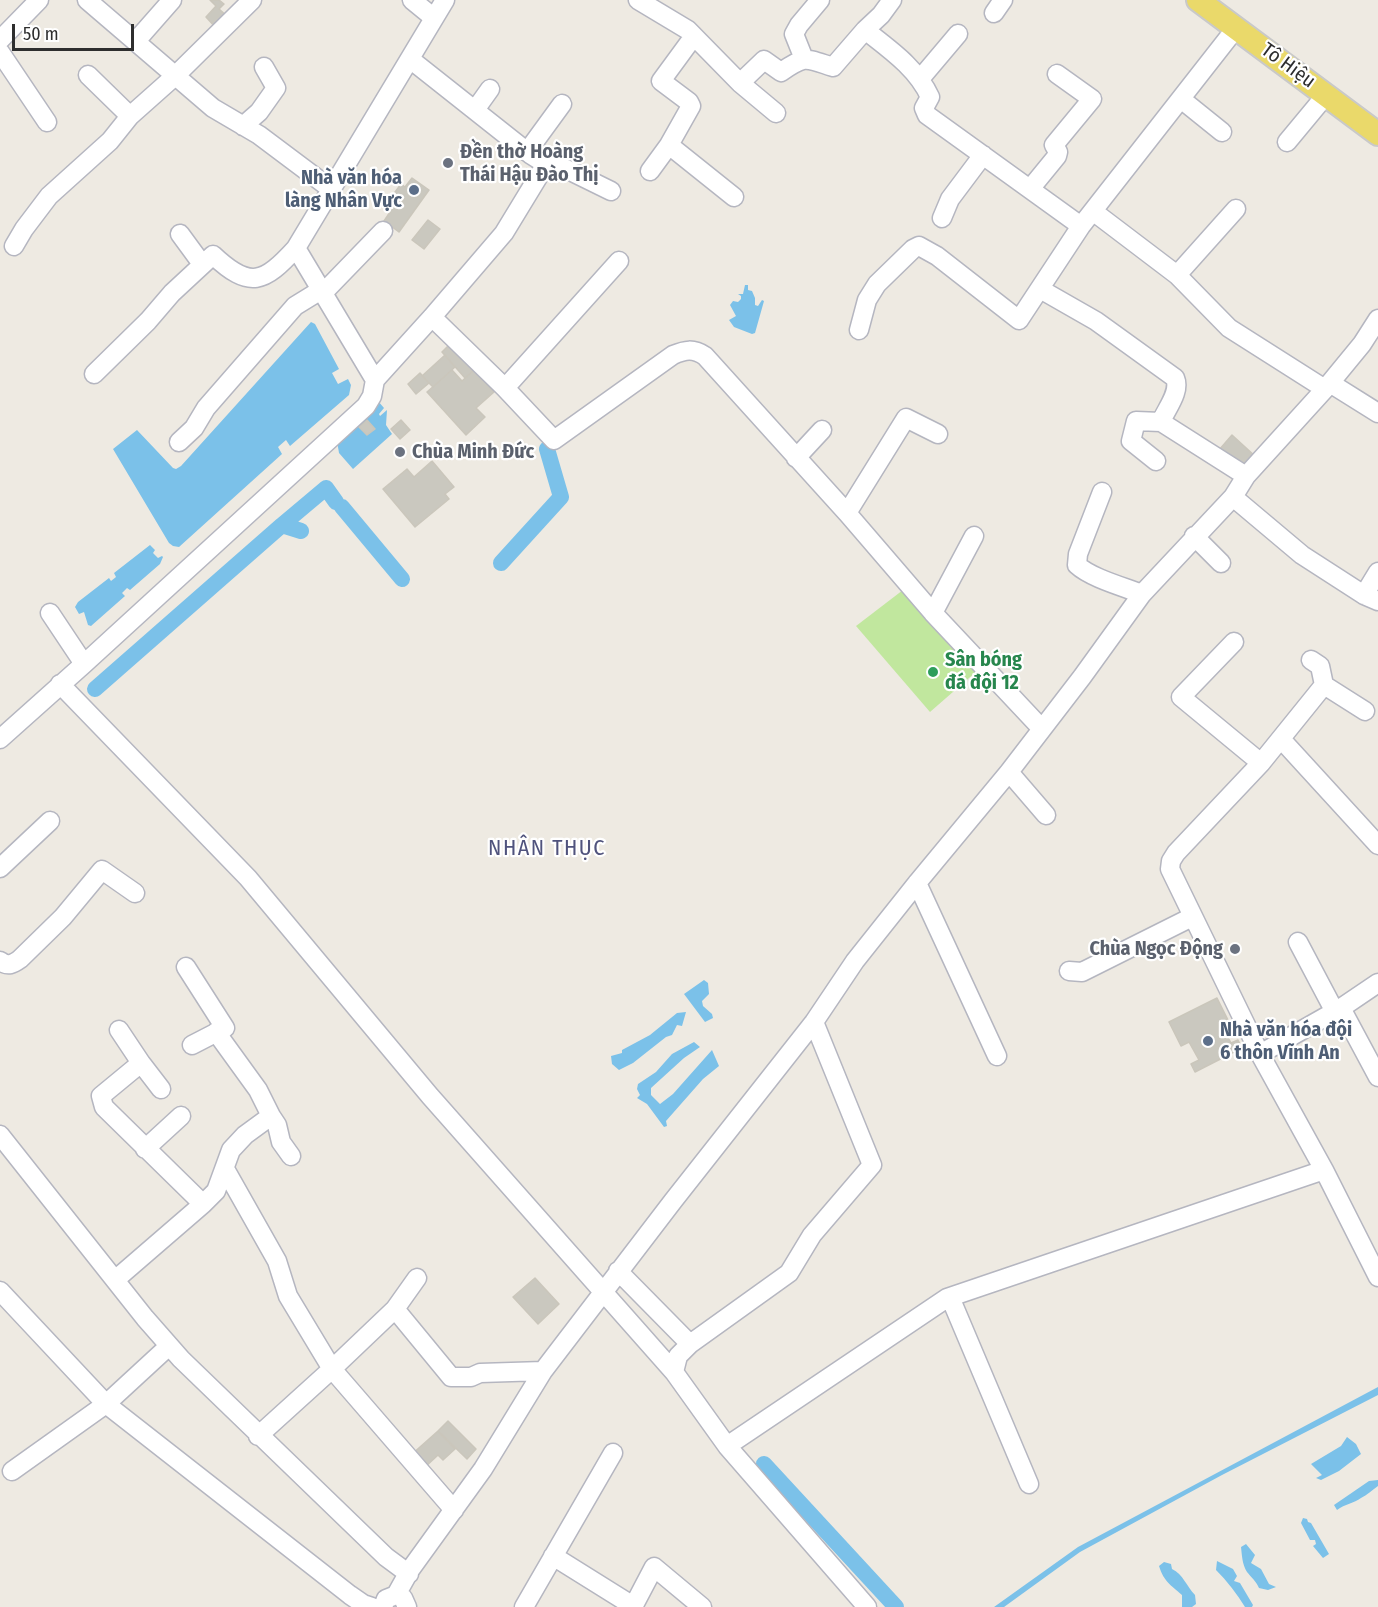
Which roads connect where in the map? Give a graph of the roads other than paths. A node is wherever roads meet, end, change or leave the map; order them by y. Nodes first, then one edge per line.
1 (39, 0) edge
2 (87, 0) edge
3 (172, 0) edge
4 (252, 0) edge
5 (412, 0) edge
6 (445, 0) edge
7 (638, 0) edge
8 (820, 0) edge
9 (892, 0) edge
10 (1198, 0) edge
11 (434, 18) junction
12 (1236, 28) junction
13 (865, 30) junction
14 (958, 34) dead end
15 (694, 36) junction
16 (0, 40) edge
17 (136, 41) junction
18 (0, 52) edge
19 (410, 59) junction
20 (804, 59) junction
21 (264, 67) dead end
22 (1057, 74) dead end
23 (88, 75) dead end
24 (176, 76) junction
25 (920, 79) junction
26 (740, 83) junction
27 (490, 89) dead end
28 (1326, 95) junction
29 (1181, 99) junction
30 (562, 104) dead end
31 (475, 110) junction
32 (776, 113) dead end
33 (130, 116) junction
34 (47, 122) dead end
35 (243, 126) junction
36 (1222, 132) dead end
37 (1378, 134) edge
38 (1287, 142) dead end
39 (669, 145) junction
40 (527, 152) junction
41 (982, 155) junction
42 (546, 164) junction
43 (651, 171) dead end
44 (330, 189) junction
45 (1030, 189) junction
46 (611, 191) dead end
47 (734, 197) dead end
48 (1236, 208) dead end
49 (1094, 212) junction
50 (942, 218) dead end
51 (1081, 226) junction
52 (383, 231) dead end
53 (180, 234) dead end
54 (14, 246) dead end
55 (296, 248) junction
56 (619, 261) dead end
57 (202, 264) junction
58 (1177, 276) junction
59 (1040, 289) junction
60 (322, 292) junction
61 (432, 317) junction
62 (1378, 319) edge
63 (859, 330) dead end
64 (94, 374) dead end
65 (375, 380) junction
66 (1327, 386) junction
67 (505, 388) junction
68 (1378, 413) edge
69 (1161, 422) junction
70 (822, 430) dead end
71 (938, 434) dead end
72 (179, 442) dead end
73 (796, 458) junction
74 (1156, 461) dead end
75 (1246, 476) junction
76 (1102, 492) dead end
77 (1233, 497) junction
78 (847, 513) junction
79 (974, 536) dead end
80 (1194, 536) junction
81 (1221, 563) dead end
82 (1378, 572) edge
83 (1142, 594) junction
84 (1371, 598) edge
85 (51, 613) dead end
86 (933, 613) junction
87 (1234, 642) dead end
88 (1311, 660) dead end
89 (84, 664) junction
90 (60, 684) junction
91 (1324, 685) junction
92 (1365, 711) dead end
93 (1042, 729) junction
94 (0, 738) edge
95 (1281, 739) junction
96 (1261, 763) junction
97 (1009, 772) junction
98 (1046, 815) dead end
99 (50, 821) dead end
100 (1378, 845) edge
101 (0, 868) edge
102 (917, 883) junction
103 (135, 893) dead end
104 (1192, 917) junction
105 (1298, 942) dead end
106 (0, 961) edge
107 (186, 967) dead end
108 (1069, 971) dead end
109 (1378, 983) edge
110 (1338, 1010) junction
111 (814, 1022) junction
112 (119, 1030) dead end
113 (216, 1032) junction
114 (192, 1045) dead end
115 (1260, 1054) junction
116 (997, 1056) dead end
117 (141, 1063) junction
118 (1378, 1077) edge
119 (161, 1089) dead end
120 (181, 1116) dead end
121 (271, 1116) junction
122 (0, 1135) edge
123 (145, 1149) junction
124 (291, 1156) dead end
125 (225, 1169) junction
126 (1324, 1170) junction
127 (204, 1204) junction
128 (618, 1271) junction
129 (129, 1275) junction
130 (1378, 1277) edge
131 (417, 1278) dead end
132 (0, 1291) edge
133 (604, 1293) junction
134 (950, 1297) junction
135 (395, 1309) junction
136 (690, 1344) junction
137 (169, 1346) junction
138 (332, 1369) junction
139 (543, 1371) junction
140 (674, 1372) junction
141 (106, 1404) junction
142 (258, 1436) junction
143 (726, 1446) junction
144 (613, 1453) dead end
145 (12, 1471) dead end
146 (1029, 1484) dead end
147 (454, 1510) junction
148 (553, 1556) junction
149 (409, 1574) junction
150 (386, 1605) edge
151 (633, 1606) edge
152 (524, 1607) edge
153 (702, 1607) edge
154 (867, 1607) edge

1 - 16 street
2 - 17 street
3 - 17 street
4 - 24 street
5 - 11 street
6 - 11 street
7 - 15 street
8 - 20 street
9 - 13 street
10 - 12 main road, Tô Hiệu
11 - 19 street
12 - 28 main road, Tô Hiệu
12 - 29 street
13 - 20 street
13 - 25 street
14 - 25 street
15 - 26 street
15 - 39 street
17 - 24 street
18 - 34 street
19 - 31 street
19 - 44 street
20 - 26 street
21 - 35 street
22 - 45 street
23 - 33 street
24 - 33 street
24 - 35 street
25 - 41 street
26 - 32 street
27 - 31 street
28 - 37 main road, Tô Hiệu
28 - 38 street
29 - 36 street
29 - 49 street
30 - 40 street
31 - 40 street
33 - 54 street
35 - 44 street
39 - 43 street
39 - 47 street
40 - 42 street
41 - 45 street
41 - 50 street
42 - 46 street
42 - 61 street
44 - 55 street
45 - 51 street
48 - 58 street
49 - 51 street
49 - 58 street
51 - 59 street
52 - 60 street
53 - 57 street
55 - 57 street
55 - 60 street
56 - 67 street
57 - 64 street
58 - 66 street
59 - 63 street
59 - 69 street
60 - 65 street
60 - 72 street
61 - 65 street
61 - 67 street
62 - 66 street
65 - 89 street
66 - 68 street
66 - 75 street
67 - 73 street
69 - 74 street
69 - 75 street
70 - 73 street
71 - 78 street
73 - 78 street
75 - 77 street
76 - 83 street
77 - 80 street
77 - 84 street
78 - 86 street
79 - 86 street
80 - 81 street
80 - 83 street
82 - 84 street
83 - 93 street
85 - 89 street
86 - 93 street
87 - 96 street
88 - 91 street
89 - 90 street
90 - 94 street
90 - 133 street
91 - 92 street
91 - 95 street
93 - 97 street
95 - 96 street
95 - 100 street
96 - 104 street
97 - 98 street
97 - 102 street
99 - 101 street
102 - 111 street
102 - 116 street
103 - 106 street
104 - 108 street
104 - 115 street
105 - 110 street
107 - 113 street
109 - 110 street
110 - 115 street
110 - 118 street
111 - 128 street
111 - 136 street
112 - 117 street
113 - 114 street
113 - 121 street
115 - 126 street
117 - 119 street
117 - 123 street
120 - 123 street
121 - 124 street
121 - 125 street
122 - 129 street
123 - 127 street
125 - 127 street
125 - 138 street
126 - 130 street
126 - 134 street
127 - 129 street
128 - 133 street
128 - 136 street
129 - 137 street
131 - 135 street
132 - 141 street
133 - 139 street
133 - 140 street
134 - 143 street
134 - 146 street
135 - 138 street
135 - 139 street
136 - 140 street
137 - 141 street
137 - 142 street
138 - 142 street
138 - 147 street
139 - 147 street
140 - 143 street
141 - 145 street
141 - 150 street
142 - 149 street
143 - 154 street
144 - 148 street
147 - 149 street
148 - 151 street
148 - 152 street
149 - 150 street
151 - 153 street

